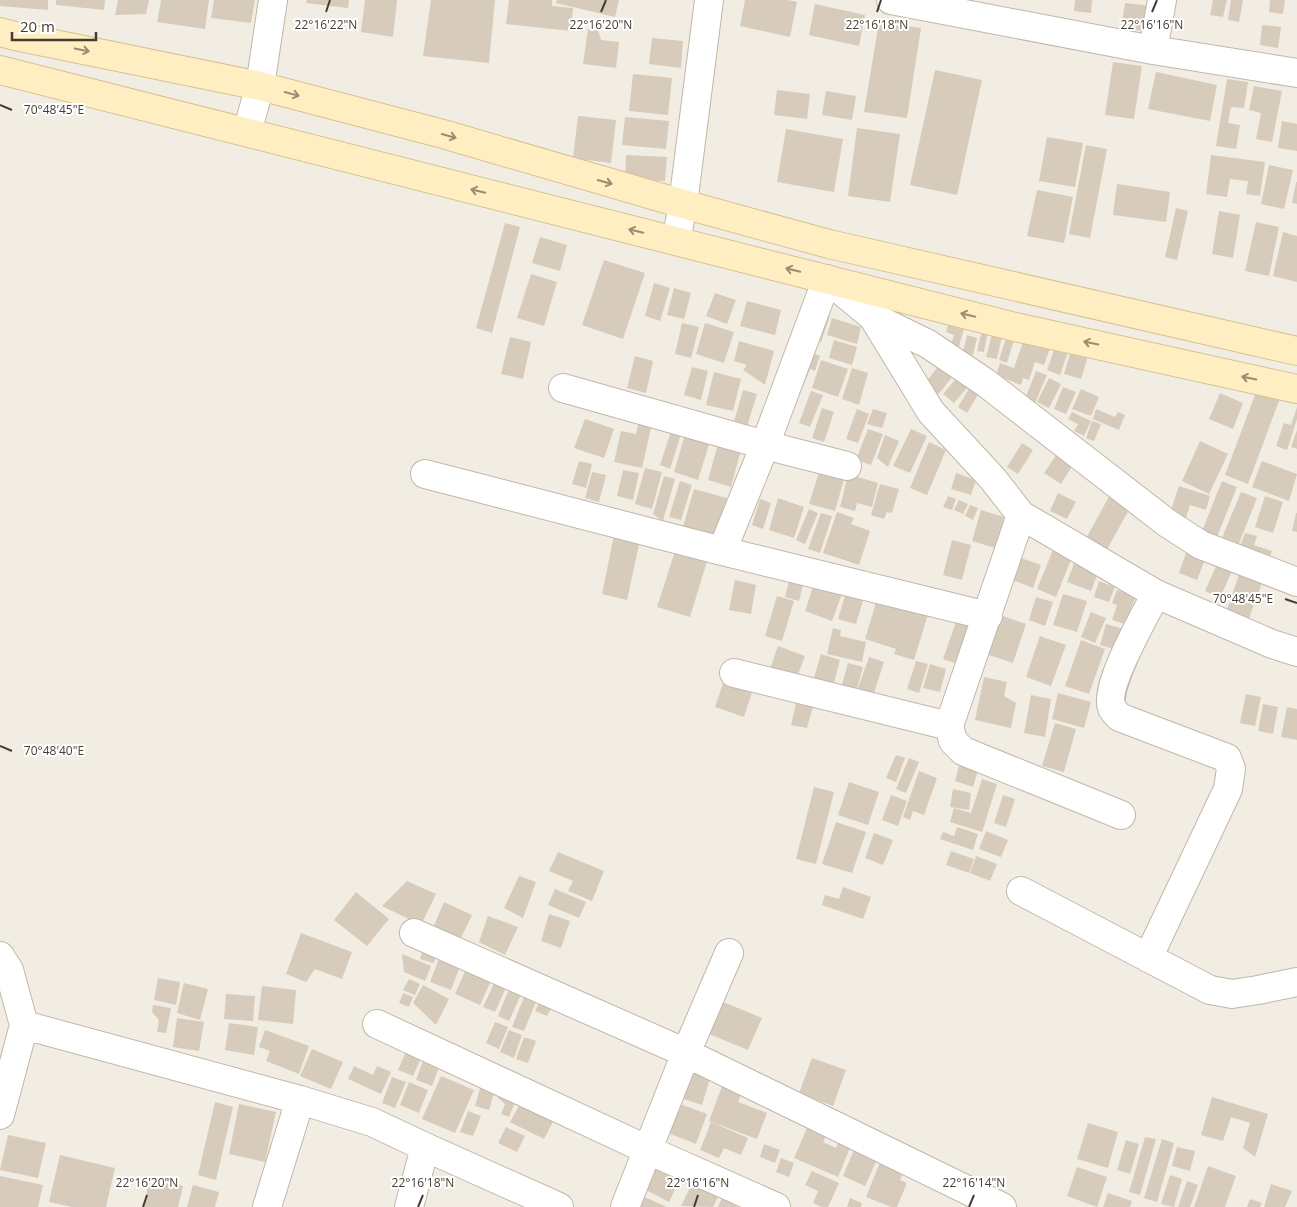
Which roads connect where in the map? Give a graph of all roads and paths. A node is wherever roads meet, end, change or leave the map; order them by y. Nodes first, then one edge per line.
1 (273, 0) edge
2 (709, 0) edge
3 (891, 0) edge
4 (1162, 0) edge
5 (933, 4) edge
6 (0, 32) edge
7 (1153, 50) junction
8 (0, 70) edge
9 (1297, 73) edge
10 (260, 86) junction
11 (247, 132) junction
12 (683, 204) junction
13 (676, 241) junction
14 (827, 279) junction
15 (873, 317) junction
16 (1297, 351) edge
17 (563, 388) dead end
18 (1297, 388) edge
19 (765, 445) junction
20 (847, 466) dead end
21 (425, 474) dead end
22 (1021, 515) junction
23 (722, 551) junction
24 (1297, 582) edge
25 (1156, 594) junction
26 (988, 616) junction
27 (1297, 652) edge
28 (734, 673) dead end
29 (949, 726) junction
30 (1122, 815) dead end
31 (1021, 890) dead end
32 (414, 932) dead end
33 (729, 953) dead end
34 (0, 956) edge
35 (1148, 958) junction
36 (1297, 982) edge
37 (377, 1024) dead end
38 (24, 1025) junction
39 (686, 1053) junction
40 (300, 1100) junction
41 (0, 1115) edge
42 (425, 1147) junction
43 (648, 1150) junction
44 (530, 1201) edge
45 (267, 1207) edge
46 (409, 1207) edge
47 (559, 1207) edge
48 (625, 1207) edge
49 (776, 1207) edge
50 (1002, 1207) edge

1 - 10 street
2 - 12 street
3 - 5 street
4 - 7 street
5 - 7 street
6 -> 10 main road
7 - 9 street
8 - 11 main road
10 - 11 street
10 -> 12 main road
13 -> 11 main road
12 - 13 street
12 - 16 main road
14 -> 13 main road
14 - 15 street
18 -> 14 main road
14 - 19 street
15 - 22 street
15 - 24 street
17 - 19 street
19 - 20 street
19 - 23 street
21 - 23 street
22 - 25 street
22 - 26 street
23 - 26 street
25 - 27 street
25 - 35 street
26 - 29 street
28 - 29 street
29 - 30 street
31 - 35 street
32 - 39 street
33 - 39 street
34 - 38 street
35 - 36 street
37 - 43 street
38 - 40 street
38 - 41 street
39 - 43 street
39 - 50 street
40 - 42 street
40 - 45 street
42 - 44 street
42 - 46 street
43 - 48 street
43 - 49 street
44 - 47 street

